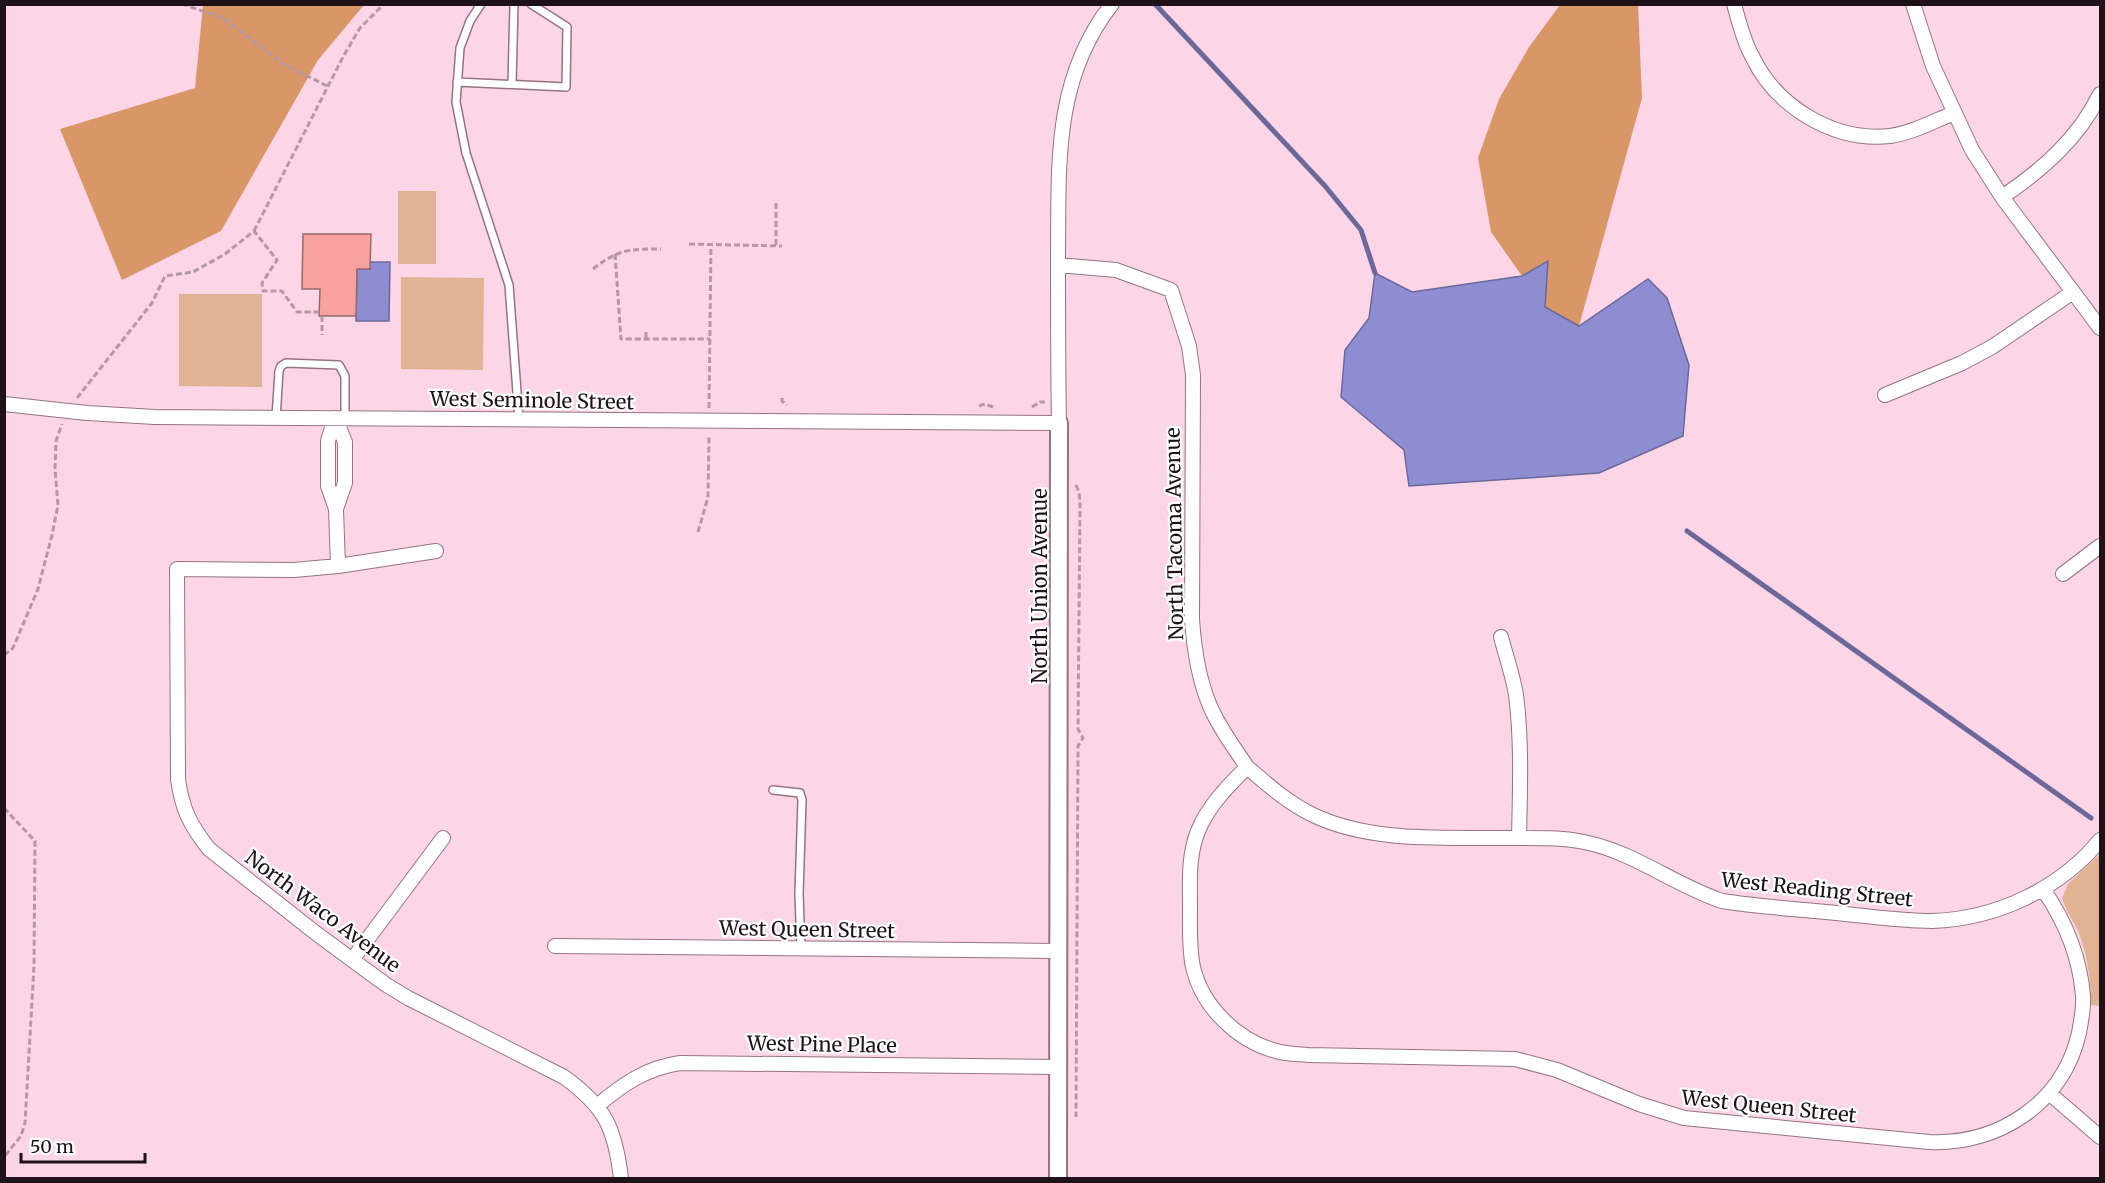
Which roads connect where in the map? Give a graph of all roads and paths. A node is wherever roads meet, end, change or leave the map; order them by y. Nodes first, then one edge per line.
1 (182, 4) edge
2 (384, 4) edge
3 (480, 4) edge
4 (514, 4) edge
5 (531, 4) edge
6 (1112, 4) edge
7 (1734, 4) edge
8 (1913, 4) edge
9 (457, 82) junction
10 (512, 84) junction
11 (329, 87) junction
12 (2100, 94) edge
13 (1954, 113) junction
14 (2002, 197) junction
15 (776, 203) dead end
16 (254, 231) junction
17 (689, 244) dead end
18 (711, 245) junction
19 (776, 246) junction
20 (782, 246) dead end
21 (661, 249) dead end
22 (615, 254) junction
23 (1058, 265) junction
24 (593, 269) dead end
25 (2073, 292) junction
26 (319, 312) dead end
27 (322, 316) dead end
28 (2100, 328) edge
29 (646, 330) dead end
30 (322, 334) dead end
31 (646, 338) junction
32 (710, 339) junction
33 (1885, 395) dead end
34 (782, 398) dead end
35 (1059, 402) junction
36 (4, 404) edge
37 (789, 406) dead end
38 (974, 408) dead end
39 (1029, 408) dead end
40 (999, 409) dead end
41 (66, 411) junction
42 (276, 417) junction
43 (340, 418) junction
44 (519, 419) junction
45 (709, 421) junction
46 (1059, 423) junction
47 (1075, 479) dead end
48 (698, 532) dead end
49 (2100, 546) edge
50 (436, 551) dead end
51 (338, 566) junction
52 (2063, 574) dead end
53 (1501, 637) dead end
54 (4, 655) edge
55 (1247, 766) junction
56 (773, 790) dead end
57 (4, 808) edge
58 (443, 838) dead end
59 (1519, 838) junction
60 (2100, 840) edge
61 (2043, 890) junction
62 (555, 946) dead end
63 (801, 949) junction
64 (1059, 951) junction
65 (352, 960) junction
66 (1058, 1067) junction
67 (2049, 1093) junction
68 (597, 1106) junction
69 (1076, 1120) dead end
70 (2100, 1137) edge
71 (4, 1157) edge
72 (621, 1179) edge
73 (1058, 1179) edge

1 - 11 path
2 - 11 path
3 - 9 lane
4 - 10 lane
5 - 10 lane
6 - 23 street, North Union Avenue
7 - 13 street
8 - 13 street
9 - 10 lane
9 - 44 lane
11 - 16 path
12 - 14 street
13 - 14 street
14 - 25 street
15 - 19 path
16 - 26 path
16 - 41 path
17 - 18 path
18 - 19 path
18 - 32 path
19 - 20 path
21 - 22 path
22 - 24 path
22 - 31 path
23 - 35 street, North Union Avenue
23 - 55 street, North Tacoma Avenue
25 - 28 street
25 - 33 street
27 - 30 path
29 - 31 path
31 - 32 path
32 - 45 path
34 - 37 path
35 - 39 path
35 - 46 street, North Union Avenue
36 - 41 street, West Seminole Street
38 - 40 path
41 - 42 street, West Seminole Street
41 - 54 path
42 - 43 street, West Seminole Street
42 - 43 lane
43 - 44 street, West Seminole Street
43 - 51 street
44 - 45 street, West Seminole Street
45 - 46 street, West Seminole Street
45 - 48 path
46 - 64 street, North Union Avenue
47 - 69 path
49 - 52 street
50 - 51 street
51 - 65 street, North Waco Avenue
53 - 59 street
55 - 59 street, West Reading Street
55 - 67 street, West Queen Street
56 - 63 lane
57 - 71 path
58 - 65 street
59 - 61 street, West Reading Street
60 - 61 street, West Reading Street
61 - 67 street, West Queen Street
62 - 63 street, West Queen Street
63 - 64 street, West Queen Street
64 - 66 street, North Union Avenue
65 - 68 street, North Waco Avenue
66 - 68 street, West Pine Place
66 - 73 street, North Union Avenue
67 - 70 street
68 - 72 street, North Waco Avenue

